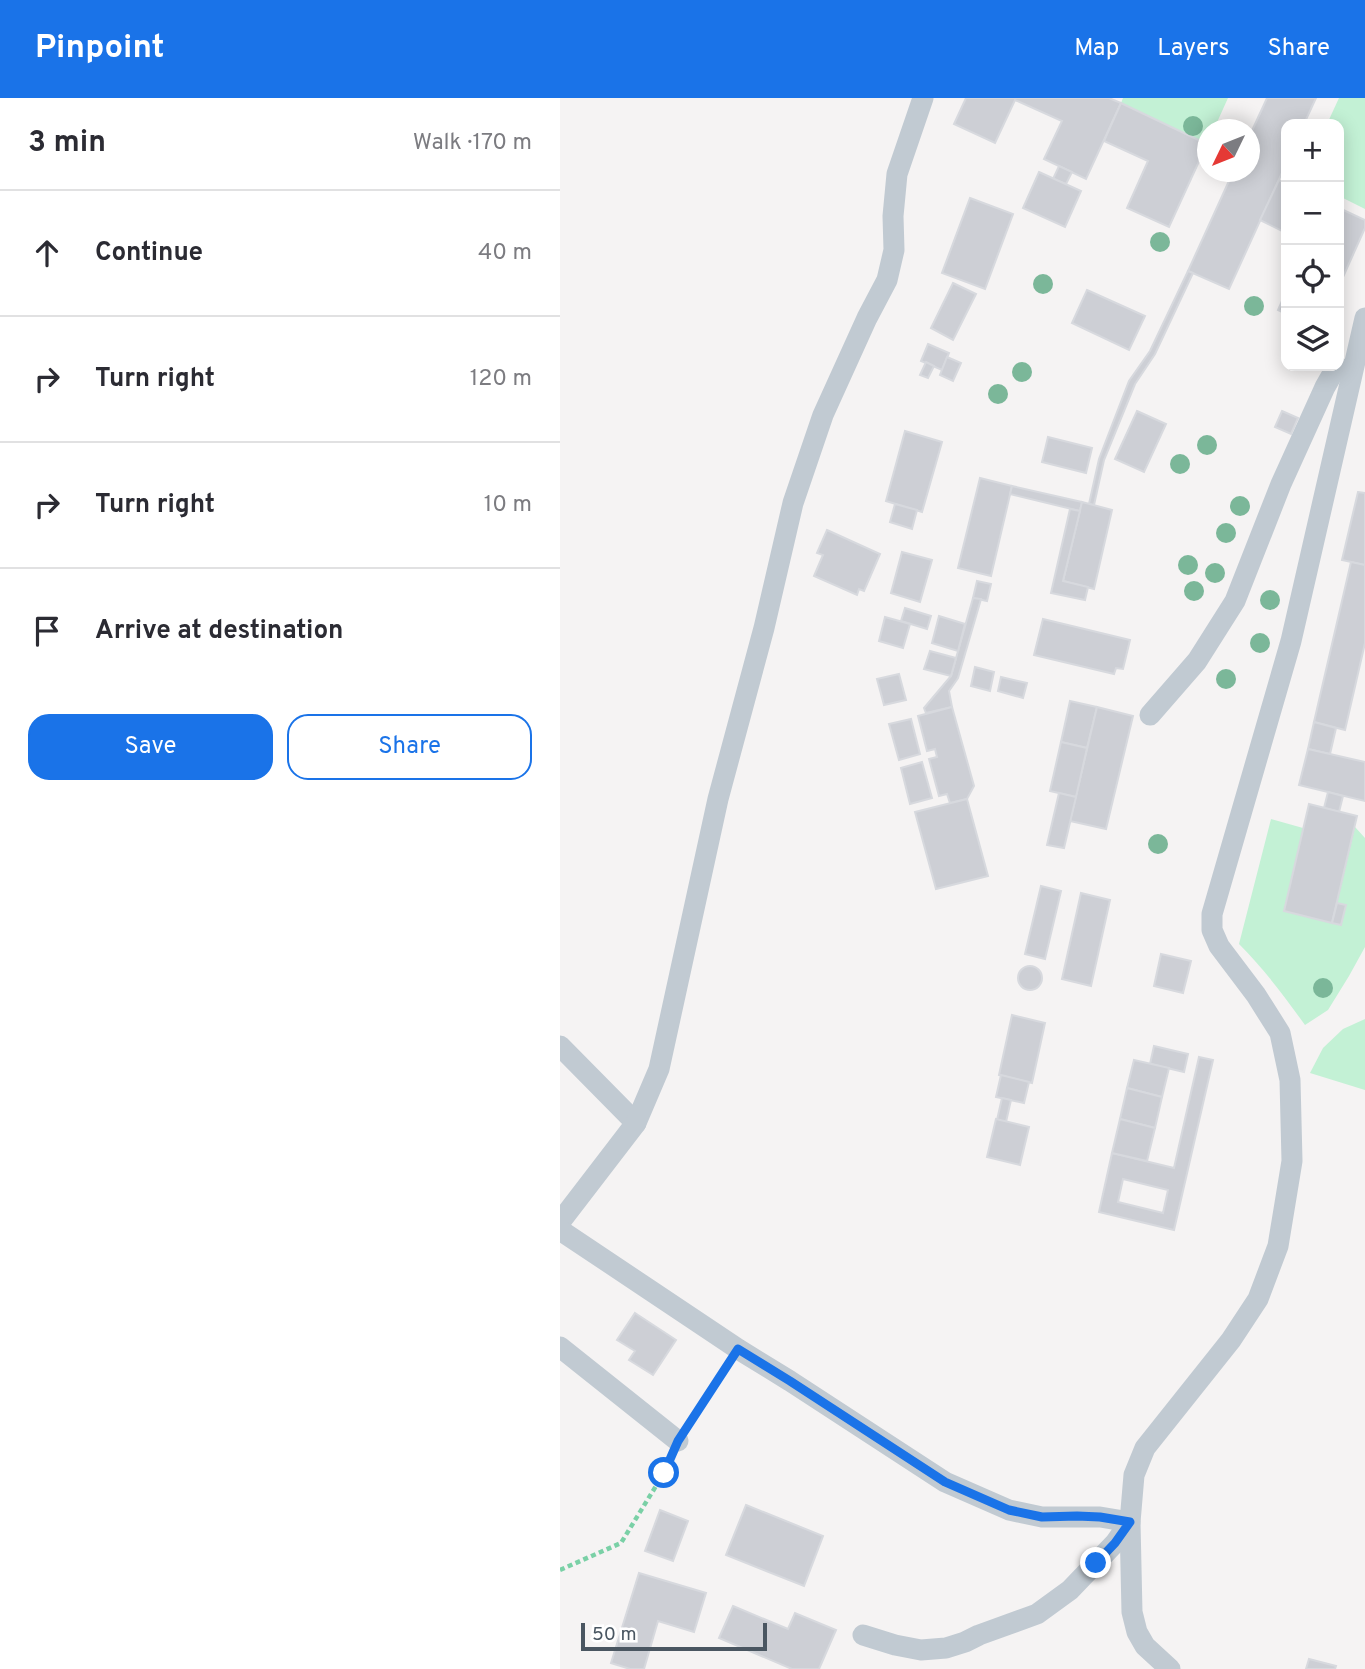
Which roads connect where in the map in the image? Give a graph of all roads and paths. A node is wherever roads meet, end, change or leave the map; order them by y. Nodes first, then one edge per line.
1 (923, 98) edge
2 (1365, 317) edge
3 (1344, 354) edge
4 (1334, 371) edge
5 (1150, 715) dead end
6 (560, 1046) edge
7 (636, 1123) junction
8 (560, 1222) edge
9 (560, 1230) edge
10 (560, 1347) edge
11 (738, 1349) junction
12 (678, 1441) junction
13 (1130, 1522) junction
14 (560, 1570) edge
15 (863, 1635) dead end
16 (1170, 1669) edge

1 - 7 street
2 - 3 street
2 - 13 street
4 - 5 street
6 - 7 street
7 - 8 street
9 - 11 street
10 - 12 street
11 - 12 path
11 - 13 street
12 - 14 path
13 - 15 street
13 - 16 street

